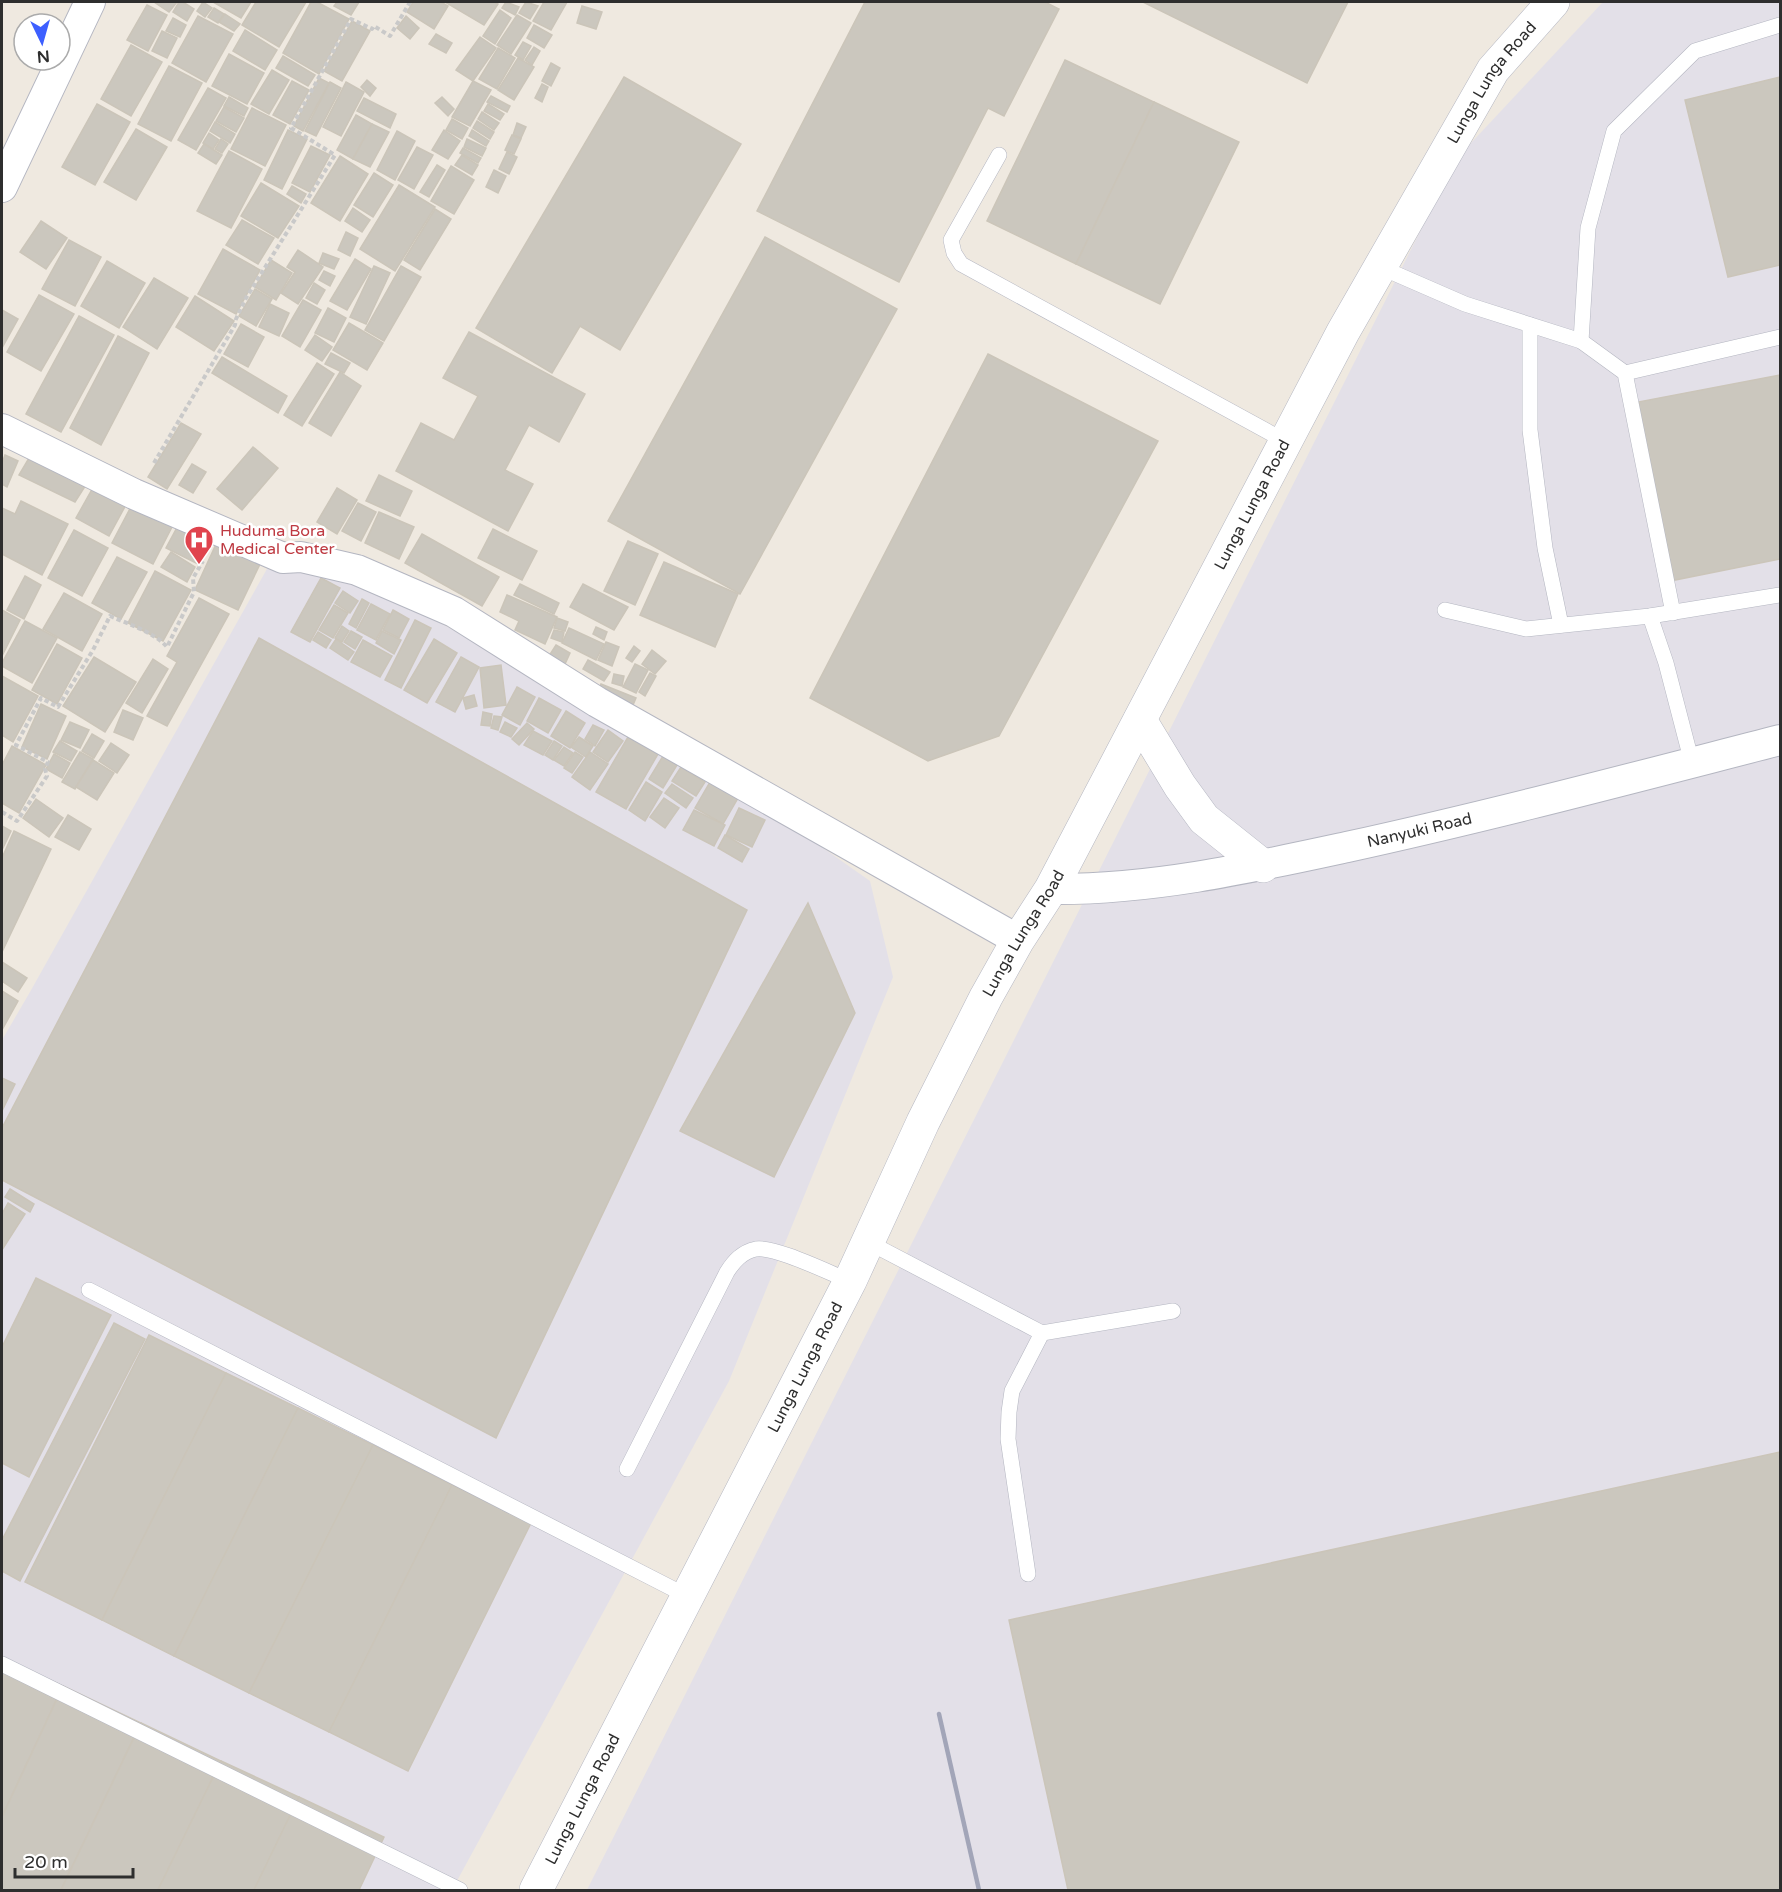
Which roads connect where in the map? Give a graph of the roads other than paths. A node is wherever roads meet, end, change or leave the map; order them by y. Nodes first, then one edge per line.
1 (90, 2) edge
2 (1552, 2) edge
3 (1780, 25) edge
4 (999, 155) dead end
5 (2, 187) edge
6 (1380, 267) junction
7 (1530, 325) junction
8 (1780, 337) edge
9 (1581, 341) junction
10 (1625, 373) junction
11 (2, 429) edge
12 (1285, 441) junction
13 (1780, 595) edge
14 (1445, 610) dead end
15 (1673, 613) junction
16 (1650, 616) junction
17 (1561, 625) junction
18 (1140, 720) junction
19 (1780, 740) edge
20 (1692, 763) junction
21 (1263, 866) junction
22 (1051, 889) junction
23 (1018, 940) junction
24 (868, 1242) junction
25 (850, 1281) junction
26 (89, 1290) dead end
27 (1173, 1311) dead end
28 (1042, 1333) junction
29 (627, 1469) dead end
30 (1028, 1574) dead end
31 (689, 1597) junction
32 (2, 1664) edge
33 (460, 1890) edge
34 (536, 1890) edge

1 - 5 street
2 - 6 main road, Lunga Lunga Road
3 - 9 lane
4 - 12 lane
6 - 7 lane
6 - 12 main road, Lunga Lunga Road
7 - 9 lane
7 - 17 lane
8 - 10 lane
9 - 10 lane
10 - 15 lane
11 - 23 street
12 - 18 main road, Lunga Lunga Road
13 - 15 lane
14 - 17 lane
15 - 16 lane
16 - 17 lane
16 - 20 lane
18 - 21 main road
18 - 22 main road, Lunga Lunga Road
19 - 20 street, Nanyuki Road
20 - 21 street, Nanyuki Road
21 - 22 street, Nanyuki Road
22 - 23 main road, Lunga Lunga Road
23 - 24 main road, Lunga Lunga Road
24 - 25 main road, Lunga Lunga Road
24 - 28 lane
25 - 29 lane
25 - 31 main road, Lunga Lunga Road
26 - 31 lane
27 - 28 lane
28 - 30 lane
31 - 34 main road, Lunga Lunga Road
32 - 33 lane

